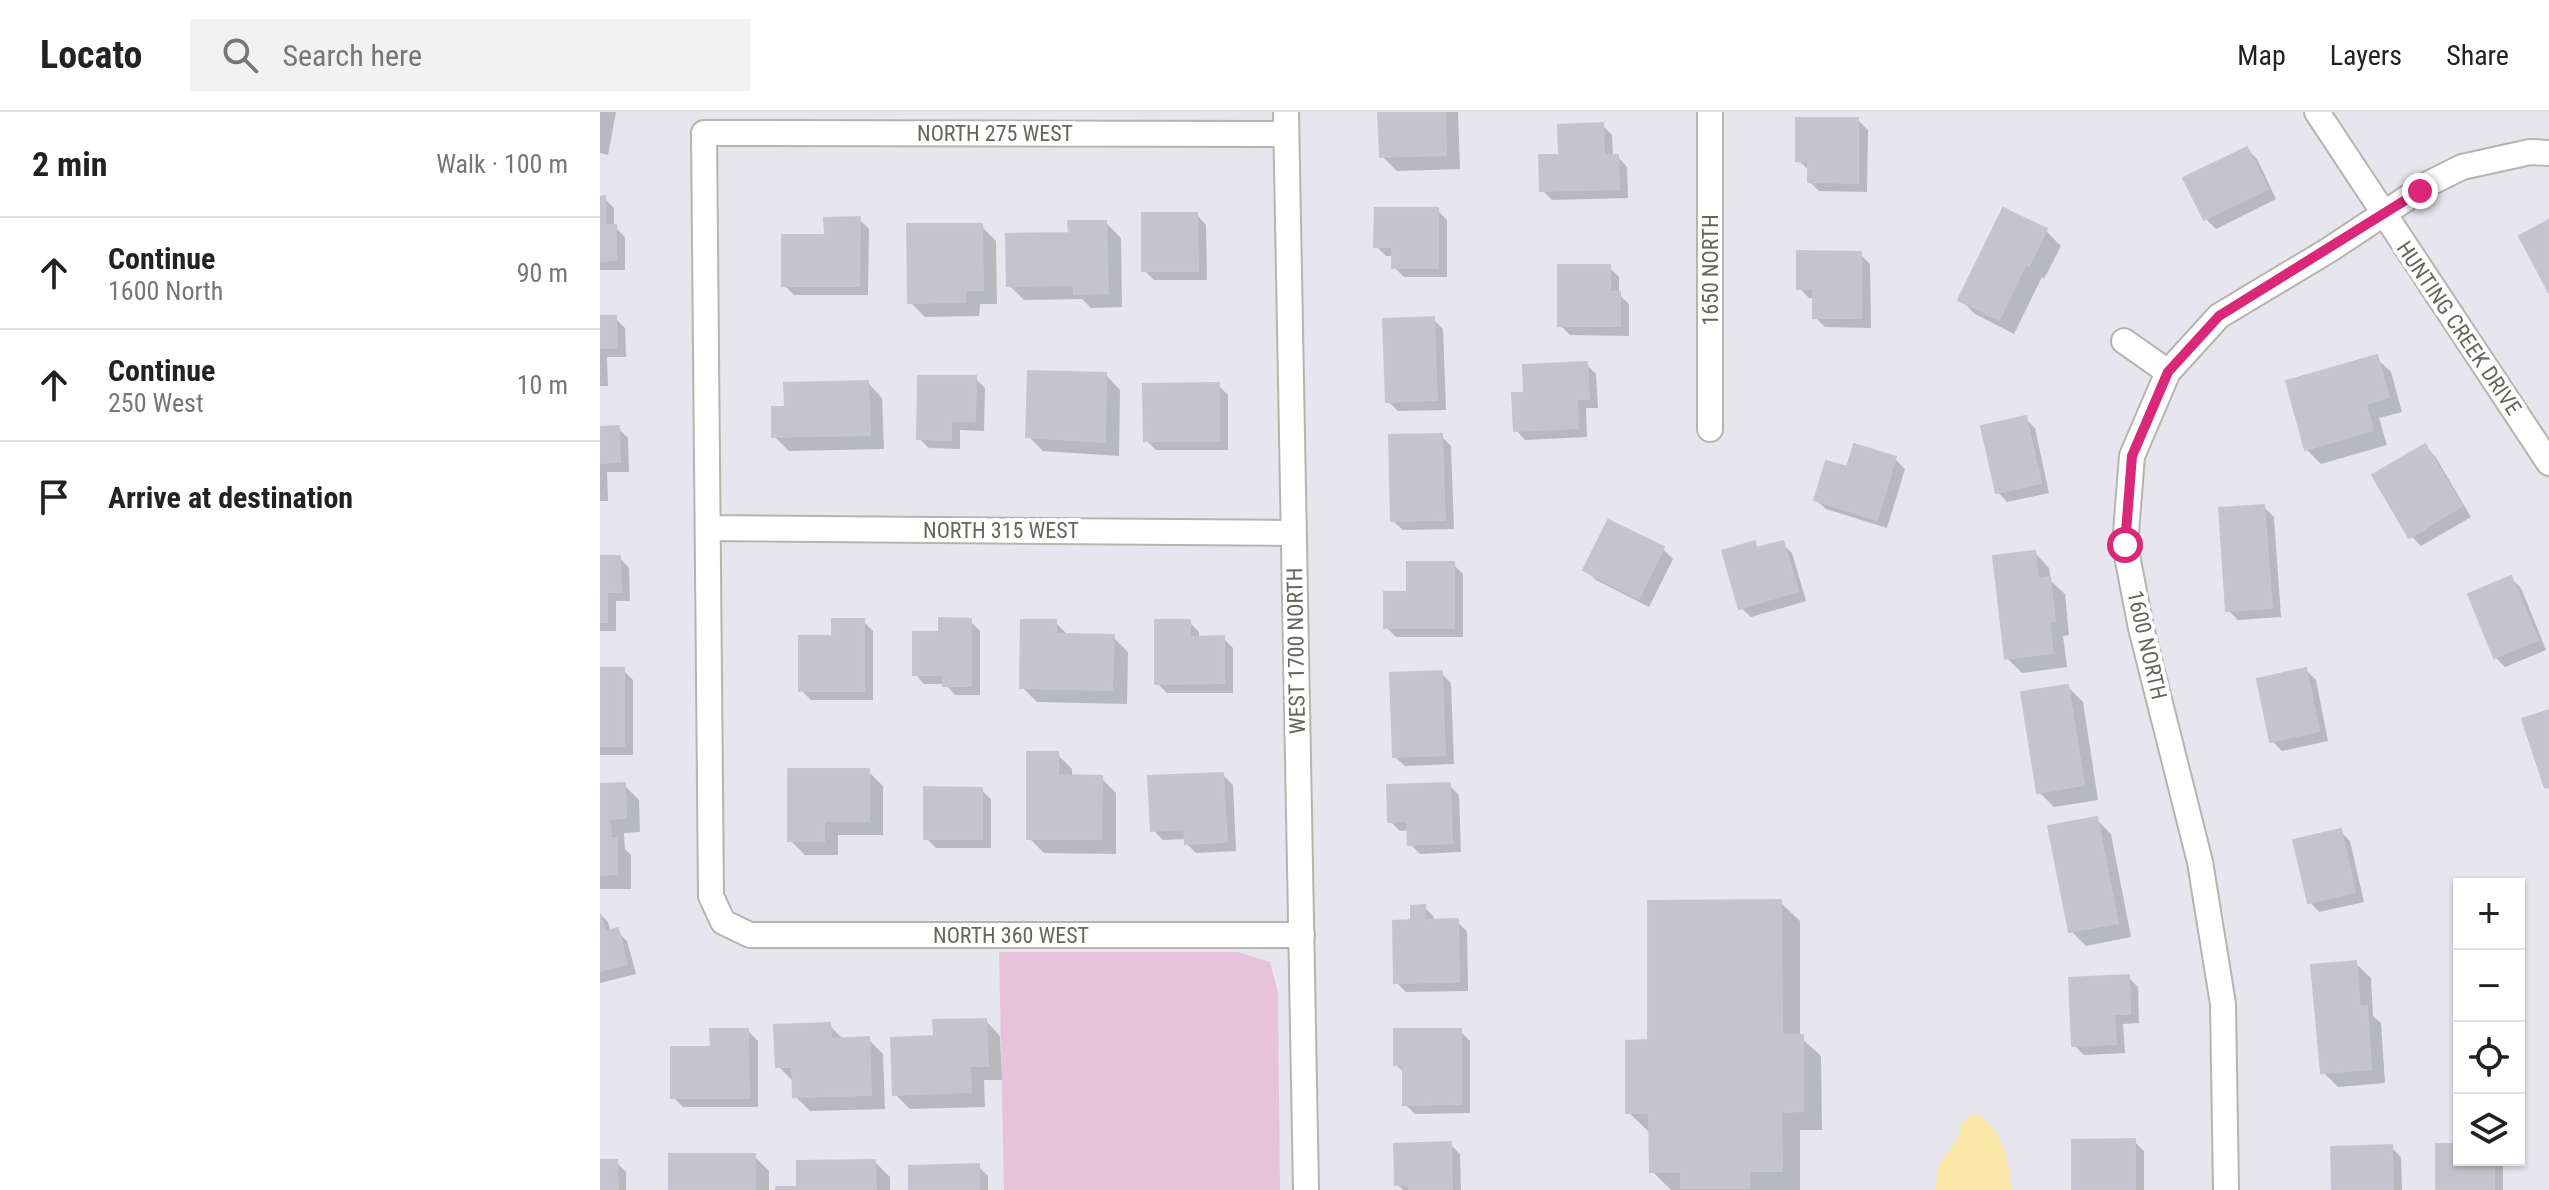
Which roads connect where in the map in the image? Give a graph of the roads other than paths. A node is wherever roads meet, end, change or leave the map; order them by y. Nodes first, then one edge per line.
1 (1710, 112) edge
2 (2317, 112) edge
3 (1286, 123) edge
4 (2549, 153) edge
5 (2383, 213) junction
6 (2124, 341) dead end
7 (2168, 372) junction
8 (1710, 429) dead end
9 (2549, 463) edge
10 (708, 528) junction
11 (1294, 533) junction
12 (1302, 935) junction
13 (1306, 1190) edge
14 (2226, 1190) edge

1 - 8 street, 1650 NORTH
2 - 5 street, HUNTING CREEK DRIVE
3 - 10 street, NORTH 275 WEST
3 - 11 street, WEST 1700 NORTH
4 - 5 street, 1600 NORTH
5 - 7 street, 1600 NORTH
5 - 9 street, HUNTING CREEK DRIVE
6 - 7 street
7 - 14 street, 1600 NORTH
10 - 11 street, NORTH 315 WEST
10 - 12 street, NORTH 360 WEST
11 - 12 street, WEST 1700 NORTH
12 - 13 street, WEST 1700 NORTH

